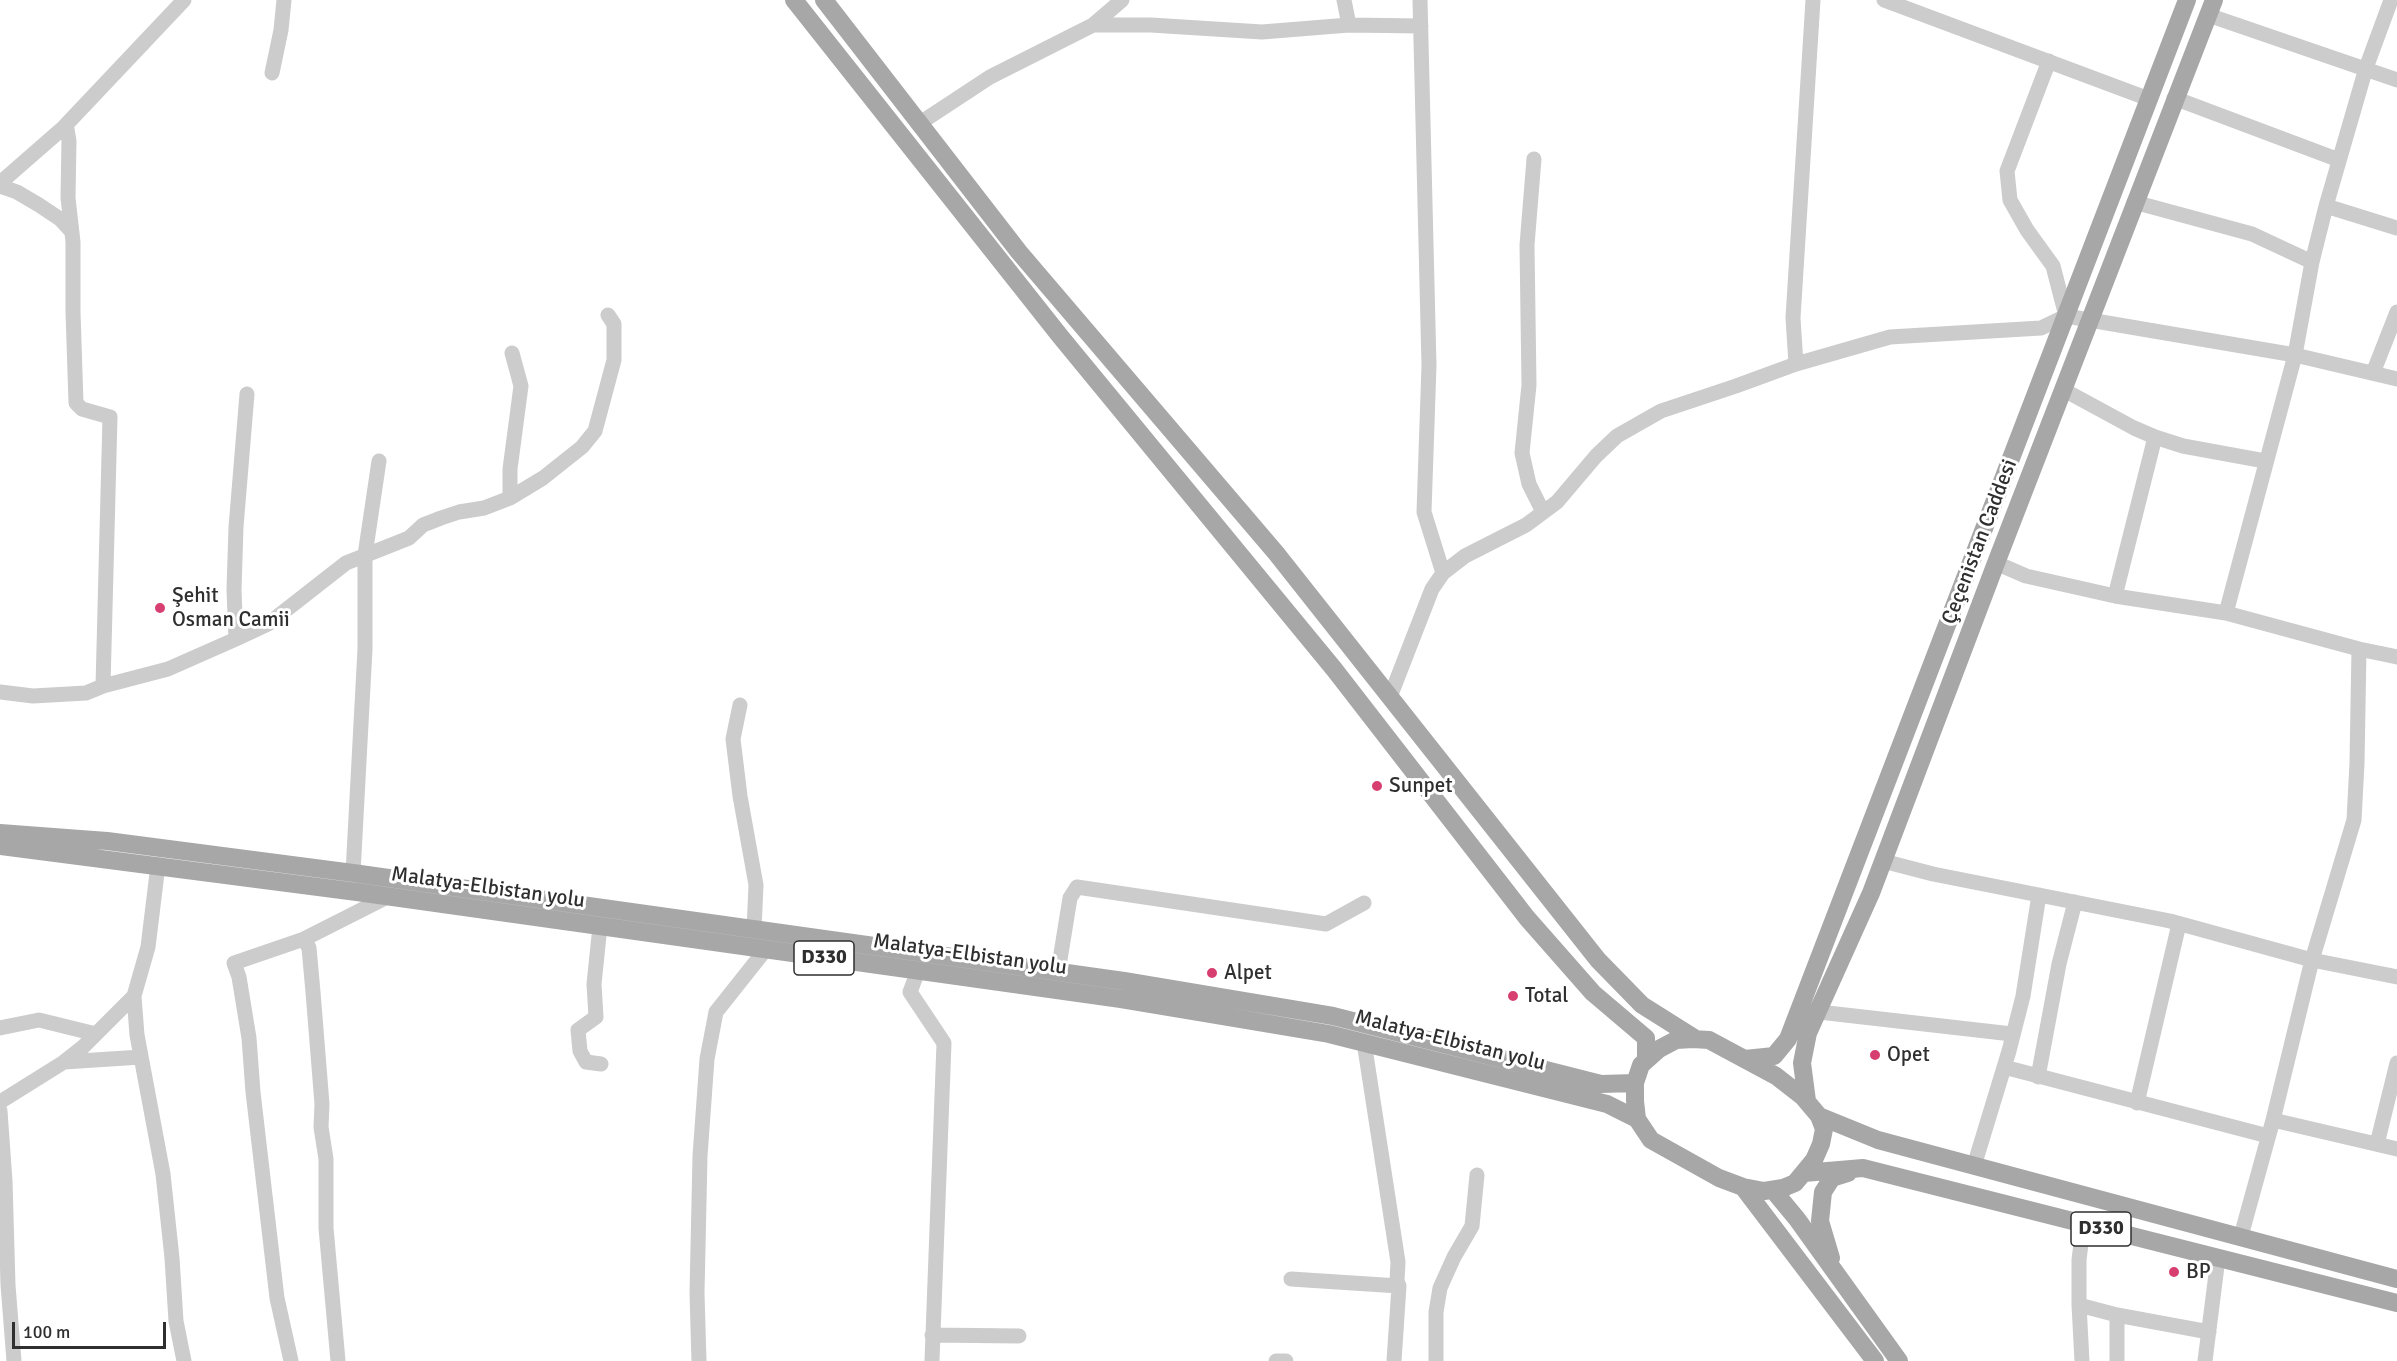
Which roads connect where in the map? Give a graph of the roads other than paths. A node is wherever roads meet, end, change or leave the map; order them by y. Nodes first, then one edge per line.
1 (184, 0) edge
2 (284, 0) edge
3 (794, 0) edge
4 (824, 0) edge
5 (1122, 0) edge
6 (1344, 0) edge
7 (1420, 0) edge
8 (1813, 0) edge
9 (1884, 0) edge
10 (2187, 0) edge
11 (2391, 0) edge
12 (2211, 7) edge
13 (1092, 25) junction
14 (1349, 25) junction
15 (1421, 26) junction
16 (2049, 61) junction
17 (2366, 68) junction
18 (272, 73) dead end
19 (2397, 80) edge
20 (2174, 98) junction
21 (2149, 99) junction
22 (920, 123) junction
23 (63, 128) junction
24 (1534, 159) dead end
25 (2339, 160) junction
26 (0, 185) edge
27 (2134, 202) junction
28 (2326, 206) junction
29 (2397, 228) edge
30 (72, 232) junction
31 (2312, 262) junction
32 (2397, 312) edge
33 (608, 315) dead end
34 (2066, 316) junction
35 (2090, 320) junction
36 (512, 352) dead end
37 (2295, 355) junction
38 (1796, 364) junction
39 (2373, 374) junction
40 (2397, 379) edge
41 (2064, 390) junction
42 (247, 394) dead end
43 (2155, 436) junction
44 (379, 461) dead end
45 (2265, 461) junction
46 (510, 498) junction
47 (1543, 512) junction
48 (365, 555) junction
49 (1996, 563) junction
50 (1443, 573) junction
51 (2115, 596) junction
52 (2226, 613) junction
53 (236, 639) junction
54 (2358, 649) junction
55 (2396, 653) edge
56 (103, 686) junction
57 (0, 692) edge
58 (1390, 697) junction
59 (740, 705) dead end
60 (0, 832) edge
61 (0, 846) edge
62 (1883, 861) junction
63 (158, 865) junction
64 (353, 873) junction
65 (2039, 895) junction
66 (387, 897) junction
67 (2075, 902) junction
68 (1364, 903) dead end
69 (2179, 924) junction
70 (600, 926) junction
71 (754, 930) junction
72 (304, 939) junction
73 (766, 949) junction
74 (2312, 960) junction
75 (918, 970) junction
76 (1058, 972) junction
77 (2397, 977) edge
78 (134, 996) junction
79 (1819, 1012) junction
80 (0, 1028) edge
81 (96, 1034) junction
82 (2012, 1034) junction
83 (1696, 1039) junction
84 (1364, 1042) junction
85 (141, 1057) junction
86 (1745, 1059) junction
87 (1646, 1060) junction
88 (64, 1062) junction
89 (2397, 1063) edge
90 (601, 1064) dead end
91 (2004, 1067) junction
92 (2038, 1077) junction
93 (1635, 1083) junction
94 (1807, 1101) junction
95 (0, 1102) edge
96 (2138, 1103) junction
97 (0, 1111) edge
98 (1819, 1116) junction
99 (1637, 1119) junction
100 (2273, 1120) junction
101 (2268, 1136) junction
102 (2377, 1144) junction
103 (2397, 1149) edge
104 (1974, 1166) junction
105 (1863, 1168) junction
106 (1804, 1173) junction
107 (1478, 1175) dead end
108 (1743, 1187) junction
109 (1773, 1190) junction
110 (2087, 1225) junction
111 (2241, 1236) junction
112 (2218, 1258) junction
113 (1834, 1271) junction
114 (2397, 1278) edge
115 (1291, 1279) dead end
116 (1399, 1286) junction
117 (2397, 1304) edge
118 (2079, 1305) junction
119 (2118, 1315) junction
120 (2209, 1332) junction
121 (932, 1335) junction
122 (1019, 1336) dead end
123 (14, 1361) edge
124 (184, 1361) edge
125 (291, 1361) edge
126 (338, 1361) edge
127 (699, 1361) edge
128 (932, 1361) edge
129 (1276, 1361) edge
130 (1286, 1361) edge
131 (1394, 1361) edge
132 (1436, 1361) edge
133 (1875, 1361) edge
134 (1899, 1361) edge
135 (2082, 1361) edge
136 (2117, 1361) edge
137 (2205, 1361) edge

1 - 23 street
2 - 18 street
3 - 87 main road
4 - 22 main road
5 - 13 street
6 - 14 street
7 - 15 street
8 - 38 street
9 - 16 street
10 - 21 main road, Çeçenistan Caddesi
11 - 17 street
12 - 17 street
12 - 20 main road, Çeçenistan Caddesi
13 - 14 street
13 - 22 street
14 - 15 street
15 - 50 street
16 - 21 street
16 - 34 street
17 - 19 street
17 - 25 street
20 - 25 street
20 - 27 main road, Çeçenistan Caddesi
21 - 34 main road, Çeçenistan Caddesi
22 - 58 main road
23 - 26 street
23 - 30 street
24 - 47 street
25 - 28 street
26 - 30 street
27 - 31 street
27 - 35 main road, Çeçenistan Caddesi
28 - 29 street
28 - 31 street
30 - 56 street
31 - 37 street
32 - 39 street
33 - 46 street
34 - 35 street
34 - 38 street
34 - 86 main road, Çeçenistan Caddesi
35 - 37 street
35 - 41 main road, Çeçenistan Caddesi
36 - 46 street
37 - 39 street
37 - 45 street
38 - 47 street
39 - 40 street
41 - 43 street
41 - 49 main road, Çeçenistan Caddesi
42 - 53 street
43 - 45 street
43 - 51 street
44 - 48 street
45 - 52 street
46 - 48 street
47 - 50 street
48 - 53 street
48 - 64 street
49 - 51 street
49 - 62 main road, Çeçenistan Caddesi
50 - 58 street
51 - 52 street
52 - 54 street
53 - 56 street
54 - 55 street
54 - 74 street
56 - 57 street
58 - 83 main road
59 - 71 street
60 - 64 main road, Malatya-Elbistan yolu / D330
61 - 63 main road, Malatya-Elbistan yolu / D330
62 - 65 street
62 - 79 main road, Çeçenistan Caddesi
63 - 66 main road, Malatya-Elbistan yolu / D330
63 - 78 street
64 - 71 main road, Malatya-Elbistan yolu / D330
65 - 67 street
65 - 82 street
66 - 70 main road, Malatya-Elbistan yolu / D330
66 - 72 street
67 - 69 street
67 - 92 street
68 - 76 street
69 - 74 street
69 - 96 street
70 - 73 main road, Malatya-Elbistan yolu / D330
70 - 90 street
71 - 76 main road, Malatya-Elbistan yolu / D330
72 - 125 street
72 - 126 street
73 - 75 main road, Malatya-Elbistan yolu / D330
73 - 127 street
74 - 77 street
74 - 100 street
75 - 84 main road, Malatya-Elbistan yolu / D330
75 - 121 street
76 - 93 main road, Malatya-Elbistan yolu / D330
78 - 81 street
78 - 85 street
79 - 82 street
79 - 94 main road, Çeçenistan Caddesi
80 - 81 street
81 - 88 street
82 - 91 street
83 - 86 main road
83 - 87 main road
84 - 99 main road, Malatya-Elbistan yolu / D330
84 - 116 street
85 - 88 street
85 - 124 street
86 - 94 main road
87 - 93 main road
88 - 95 street
89 - 102 street
91 - 92 street
91 - 104 street
92 - 96 street
93 - 99 main road
94 - 98 main road
96 - 101 street
97 - 123 street
98 - 104 main road, D330
98 - 106 main road
99 - 108 main road
100 - 101 street
100 - 102 street
101 - 111 street
102 - 103 street
104 - 111 main road, D330
105 - 106 main road, D330
105 - 110 main road, D330
105 - 113 main road
106 - 109 main road
107 - 132 street
108 - 109 main road
108 - 133 main road
109 - 113 main road
110 - 112 main road, D330
110 - 118 street
111 - 114 main road, D330
112 - 117 main road, D330
112 - 120 street
113 - 134 main road
115 - 116 street
116 - 131 street
118 - 119 street
118 - 135 street
119 - 120 street
119 - 136 street
120 - 137 street
121 - 122 street
121 - 128 street
129 - 130 street

